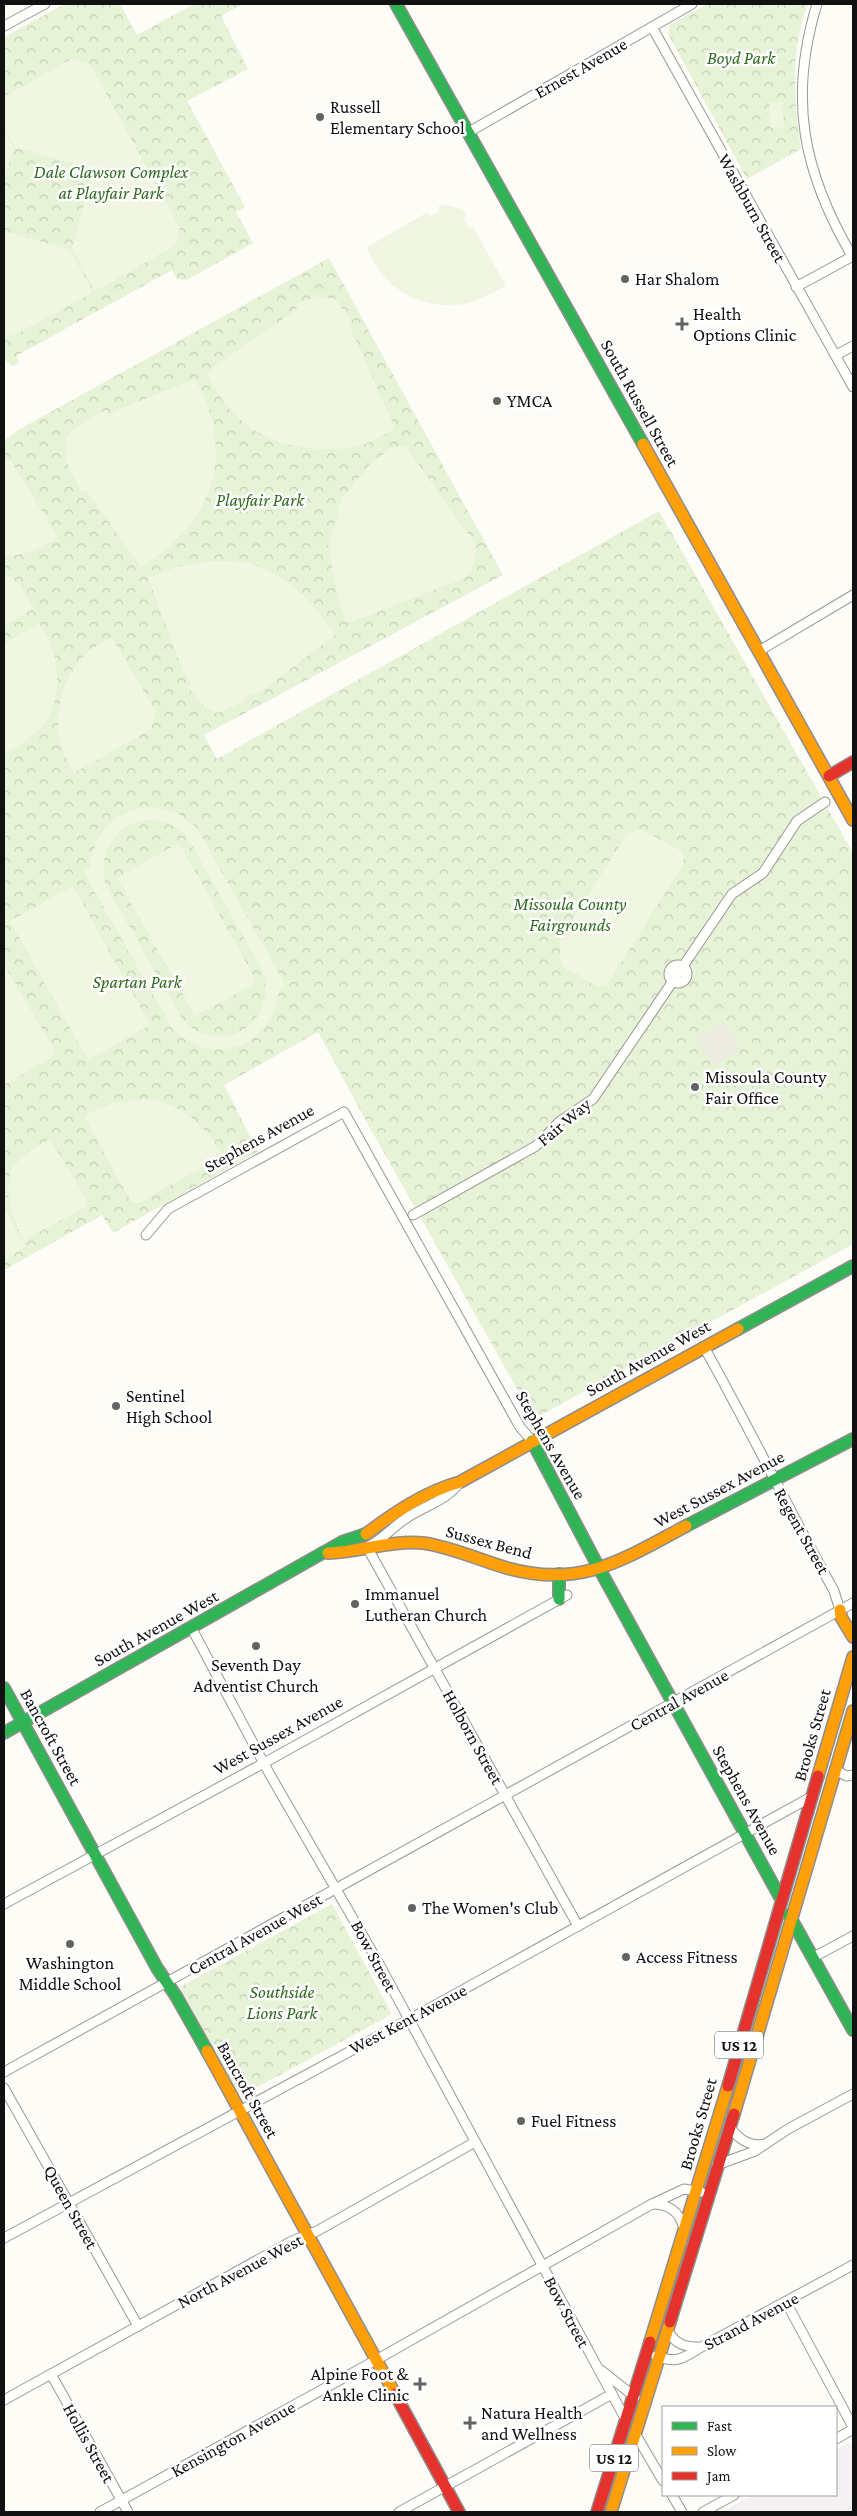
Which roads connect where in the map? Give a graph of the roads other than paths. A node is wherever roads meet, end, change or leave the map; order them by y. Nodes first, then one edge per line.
1 (44, 4) edge
2 (396, 4) edge
3 (692, 4) edge
4 (817, 4) edge
5 (4, 26) edge
6 (652, 27) junction
7 (469, 132) junction
8 (853, 256) edge
9 (796, 288) junction
10 (853, 346) edge
11 (836, 355) junction
12 (853, 387) edge
13 (853, 595) edge
14 (759, 651) junction
15 (853, 762) edge
16 (829, 776) junction
17 (825, 802) dead end
18 (853, 820) edge
19 (412, 1215) dead end
20 (146, 1235) dead end
21 (853, 1266) edge
22 (704, 1347) junction
23 (853, 1439) edge
24 (532, 1441) junction
25 (773, 1479) junction
26 (460, 1482) junction
27 (367, 1547) junction
28 (325, 1553) junction
29 (600, 1570) junction
30 (560, 1574) junction
31 (563, 1597) joint
32 (853, 1603) edge
33 (840, 1610) junction
34 (191, 1627) junction
35 (853, 1637) edge
36 (853, 1657) edge
37 (435, 1668) junction
38 (4, 1688) edge
39 (674, 1703) junction
40 (853, 1712) edge
41 (23, 1722) junction
42 (848, 1727) junction
43 (4, 1733) edge
44 (828, 1742) junction
45 (852, 1750) dead end
46 (264, 1763) junction
47 (836, 1770) junction
48 (853, 1775) edge
49 (505, 1795) junction
50 (812, 1797) junction
51 (745, 1832) junction
52 (96, 1853) junction
53 (337, 1888) junction
54 (781, 1899) junction
55 (4, 1904) edge
56 (792, 1920) junction
57 (578, 1926) junction
58 (853, 1936) edge
59 (812, 1958) junction
60 (166, 1982) junction
61 (407, 2020) junction
62 (853, 2030) edge
63 (4, 2072) edge
64 (4, 2088) edge
65 (853, 2094) edge
66 (240, 2111) junction
67 (730, 2127) junction
68 (475, 2142) junction
69 (768, 2143) junction
70 (705, 2162) junction
71 (718, 2166) junction
72 (697, 2191) junction
73 (710, 2194) junction
74 (69, 2202) junction
75 (652, 2204) junction
76 (685, 2229) junction
77 (308, 2235) junction
78 (4, 2238) edge
79 (853, 2265) edge
80 (543, 2266) junction
81 (786, 2302) junction
82 (138, 2326) junction
83 (668, 2331) junction
84 (700, 2347) junction
85 (646, 2353) junction
86 (660, 2358) junction
87 (376, 2360) junction
88 (596, 2366) junction
89 (51, 2374) junction
90 (612, 2394) junction
91 (633, 2396) junction
92 (4, 2400) edge
93 (646, 2401) junction
94 (626, 2420) junction
95 (853, 2428) edge
96 (636, 2435) junction
97 (837, 2438) edge
98 (662, 2479) edge
99 (445, 2487) junction
100 (673, 2496) edge
101 (732, 2496) edge
102 (122, 2500) junction
103 (100, 2512) edge
104 (128, 2512) edge
105 (399, 2512) edge
106 (459, 2512) edge
107 (597, 2512) edge
108 (611, 2512) edge
109 (682, 2512) edge
110 (703, 2512) edge

1 - 5 street
2 - 7 main road, South Russell Street
3 - 6 street, Ernest Avenue
4 - 8 street
6 - 7 street, Ernest Avenue
6 - 9 street, Washburn Street
7 - 14 main road, South Russell Street
8 - 9 street
9 - 11 street, Washburn Street
10 - 11 street
11 - 12 street, Washburn Street
13 - 14 street
14 - 16 main road, South Russell Street
15 - 16 main road
16 - 18 main road, South Russell Street
17 - 19 street, Fair Way
20 - 24 street, Stephens Avenue
21 - 22 main road, South Avenue West
22 - 24 main road, South Avenue West
22 - 25 street, Regent Street
23 - 25 main road, West Sussex Avenue
24 - 26 main road, South Avenue West
24 - 29 main road, Stephens Avenue
25 - 29 main road, West Sussex Avenue
25 - 33 street, Regent Street
26 - 27 street, South Avenue West
26 - 28 main road, South Avenue West
27 - 28 main road, South Avenue West
27 - 30 main road, Sussex Bend
27 - 37 street, Holborn Street
28 - 34 main road, South Avenue West
29 - 30 main road, Sussex Bend
29 - 39 main road, Stephens Avenue
30 - 31 main road
31 - 37 street, West Sussex Avenue
32 - 33 street, Central Avenue
33 - 35 main road
33 - 39 street, Central Avenue
34 - 41 main road, South Avenue West
34 - 46 street, Bow Street
36 - 44 main road, Brooks Street / US 12
37 - 46 street, West Sussex Avenue
37 - 49 street, Holborn Street
38 - 41 main road, Bancroft Street
39 - 49 street, Central Avenue
39 - 51 main road, Stephens Avenue
40 - 42 main road, Brooks Street / US 12
41 - 43 main road, South Avenue West
41 - 52 main road, Bancroft Street
42 - 45 street
42 - 47 main road, Brooks Street / US 12
44 - 47 main road
44 - 50 main road, Brooks Street / US 12
46 - 52 street, West Sussex Avenue
46 - 53 street, Bow Street
47 - 48 street
47 - 56 main road, Brooks Street / US 12
49 - 53 street, Central Avenue West
49 - 57 street, Holborn Street
50 - 51 street, West Kent Avenue
50 - 54 main road, Brooks Street / US 12
51 - 54 main road, Stephens Avenue
51 - 57 street, West Kent Avenue
52 - 55 street, West Sussex Avenue
52 - 60 main road, Bancroft Street
53 - 60 street, Central Avenue West
53 - 61 street, Bow Street
54 - 56 main road, Stephens Avenue
54 - 70 main road, Brooks Street / US 12
56 - 59 main road, Stephens Avenue
56 - 67 main road, Brooks Street / US 12
57 - 61 street, West Kent Avenue
58 - 59 street
59 - 62 main road, Stephens Avenue
60 - 63 street, Central Avenue West
60 - 66 main road, Bancroft Street
61 - 66 street, West Kent Avenue
61 - 68 street, Bow Street
64 - 74 street, Queen Street
65 - 69 street
66 - 74 street, West Kent Avenue
66 - 77 main road, Bancroft Street
67 - 69 street
67 - 71 main road, Brooks Street / US 12
68 - 77 street, North Avenue West
68 - 80 street, Bow Street
69 - 71 street
70 - 71 street
70 - 72 main road, Brooks Street / US 12
71 - 73 main road, Brooks Street / US 12
72 - 73 street, Kensington Avenue
72 - 75 street, Kensington Avenue
72 - 76 main road, Brooks Street / US 12
73 - 83 main road, Brooks Street / US 12
74 - 78 street, West Kent Avenue
74 - 82 street, Queen Street
75 - 76 street
75 - 80 street, Kensington Avenue
76 - 85 main road, Brooks Street / US 12
77 - 82 street, North Avenue West
77 - 87 main road, Bancroft Street
79 - 81 street, Strand Avenue
80 - 87 street, Kensington Avenue
80 - 88 street, Bow Street
81 - 84 street, Strand Avenue
81 - 95 street
82 - 89 street, North Avenue West
83 - 84 street
83 - 86 main road, Brooks Street / US 12
84 - 86 street, Strand Avenue
85 - 86 street, Strand Avenue
85 - 91 main road, Brooks Street / US 12
86 - 93 main road, Brooks Street / US 12
87 - 99 main road, Bancroft Street
87 - 102 street, Kensington Avenue
88 - 90 street, Bow Street
88 - 91 street, Bow Street
89 - 92 street, North Avenue West
89 - 102 street, Hollis Street
90 - 94 street, Bow Street
90 - 99 street
91 - 93 street, Bow Street
91 - 94 main road, Brooks Street / US 12
93 - 96 main road, Brooks Street / US 12
94 - 107 main road, Brooks Street / US 12
95 - 97 street
96 - 98 street
96 - 108 main road, Brooks Street / US 12
99 - 105 street
99 - 106 main road, Bancroft Street
100 - 109 street
101 - 110 street
102 - 103 street, Kensington Avenue
102 - 104 street, Hollis Street

